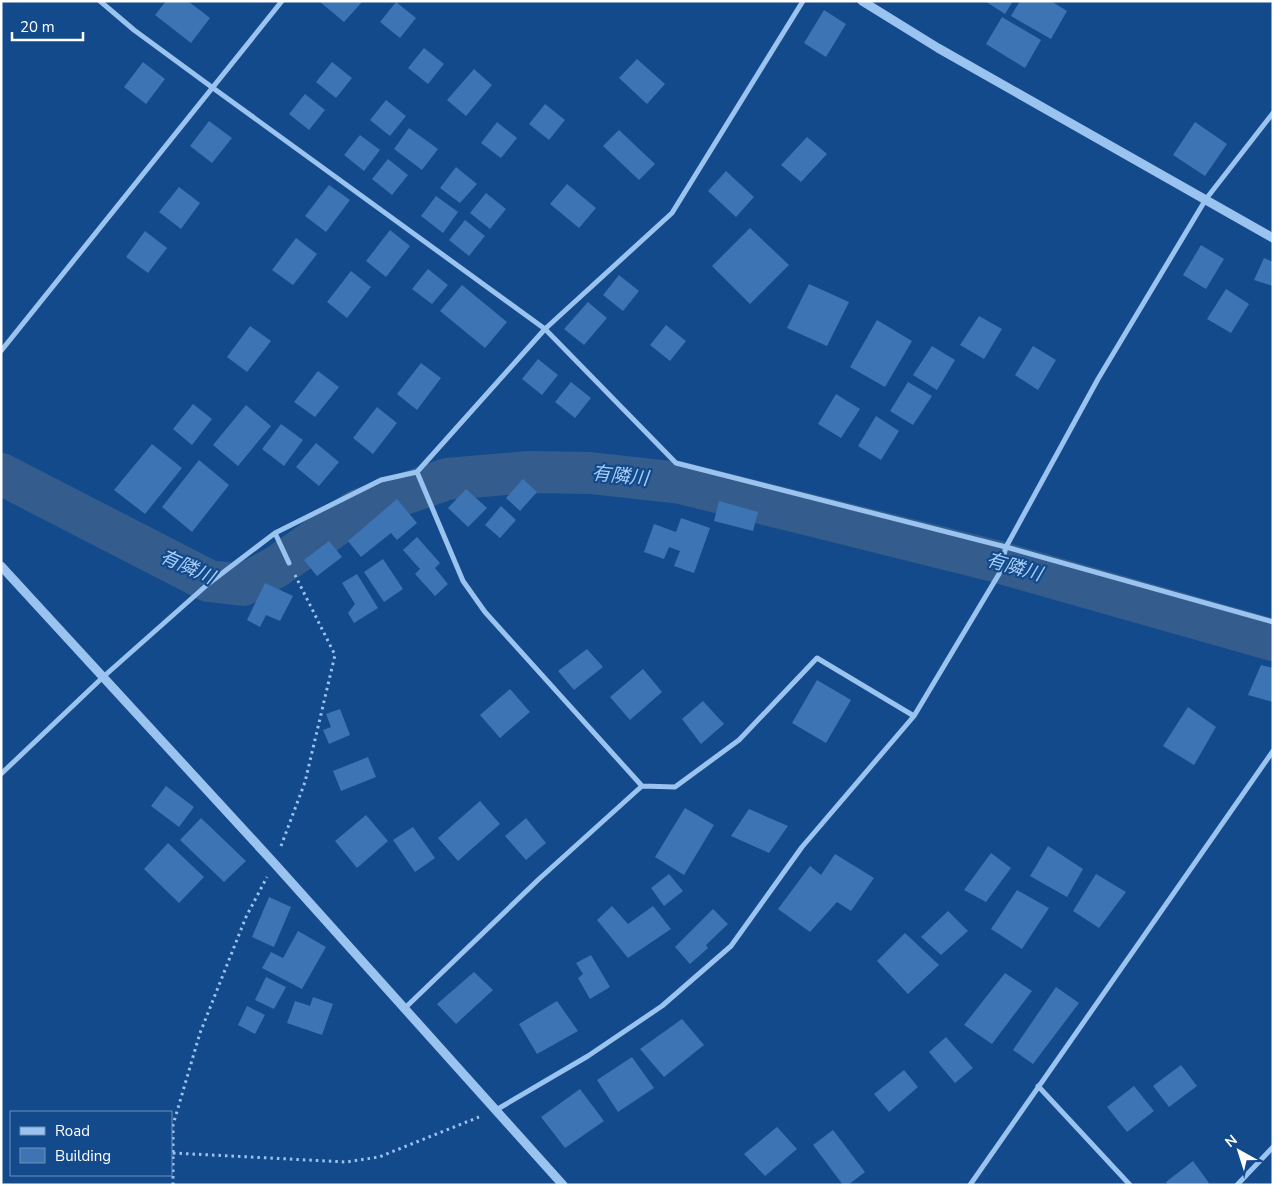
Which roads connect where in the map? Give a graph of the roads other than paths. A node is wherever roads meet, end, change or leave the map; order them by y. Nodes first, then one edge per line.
1 (100, 1) edge
2 (282, 1) edge
3 (803, 1) edge
4 (862, 1) edge
5 (213, 88) junction
6 (1273, 113) edge
7 (1206, 199) junction
8 (1273, 238) edge
9 (545, 329) junction
10 (1, 352) edge
11 (418, 473) junction
12 (275, 533) junction
13 (1005, 550) junction
14 (290, 563) dead end
15 (1, 566) edge
16 (1273, 622) edge
17 (102, 678) junction
18 (914, 716) junction
19 (1273, 751) edge
20 (1, 774) edge
21 (642, 786) junction
22 (406, 1008) junction
23 (1038, 1086) junction
24 (496, 1110) junction
25 (1273, 1147) edge
26 (563, 1185) edge
27 (970, 1185) edge
28 (1130, 1185) edge
29 (1237, 1185) edge

1 - 5 street
2 - 5 street
3 - 9 street
4 - 7 street
5 - 9 street
5 - 10 street
6 - 7 street
7 - 8 street
7 - 13 street
9 - 11 street
9 - 13 street
11 - 12 street
11 - 21 street
12 - 14 street
12 - 17 street
13 - 16 street
13 - 18 street
15 - 17 street
17 - 20 street
17 - 22 street
18 - 21 street
18 - 24 street
19 - 23 street
21 - 22 street
22 - 24 street
23 - 27 street
23 - 28 street
24 - 26 street
25 - 29 street

